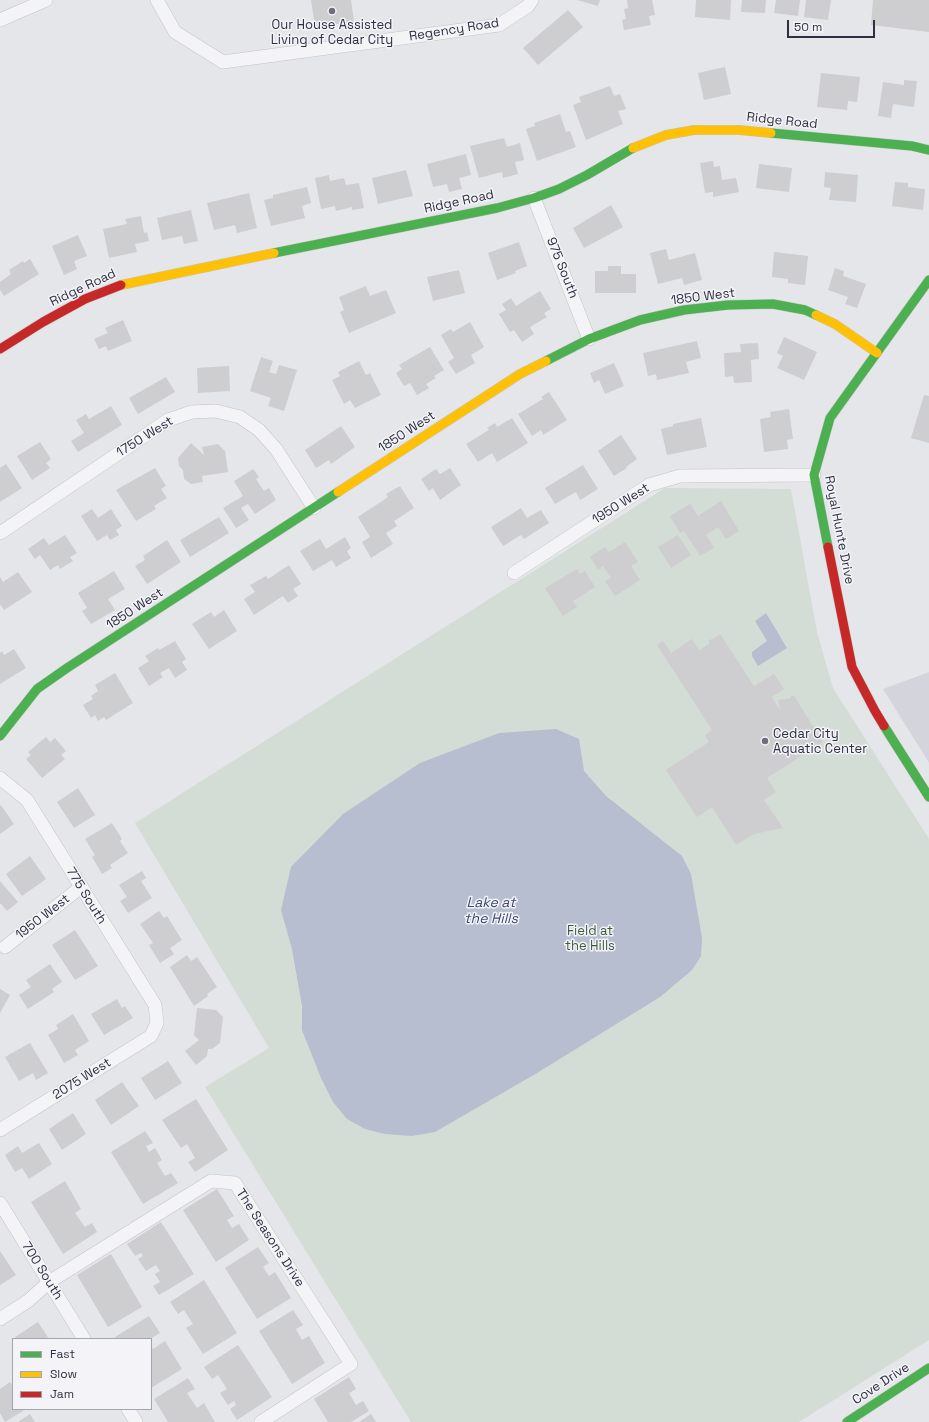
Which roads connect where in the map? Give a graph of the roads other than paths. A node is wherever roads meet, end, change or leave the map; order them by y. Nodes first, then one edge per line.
1 (46, 0) edge
2 (157, 0) edge
3 (532, 0) edge
4 (0, 20) edge
5 (929, 150) edge
6 (534, 198) junction
7 (929, 280) edge
8 (590, 338) junction
9 (0, 349) edge
10 (877, 353) junction
11 (814, 475) junction
12 (314, 508) junction
13 (0, 533) edge
14 (514, 573) dead end
15 (0, 736) edge
16 (0, 778) edge
17 (929, 797) edge
18 (81, 887) junction
19 (5, 947) dead end
20 (157, 1023) joint
21 (0, 1130) edge
22 (0, 1203) edge
23 (49, 1282) junction
24 (0, 1319) edge
25 (83, 1338) edge
26 (929, 1368) edge
27 (129, 1410) edge
28 (136, 1422) edge
29 (261, 1422) edge
30 (847, 1422) edge

1 - 4 street
2 - 3 street, Regency Road
5 - 6 street, Ridge Road
6 - 8 street, 975 South
6 - 9 street, Ridge Road
7 - 10 street, Royal Hunte Drive
8 - 10 street, 1850 West
8 - 12 street, 1850 West
10 - 11 street, Royal Hunte Drive
11 - 14 street, 1950 West
11 - 17 street, Royal Hunte Drive
12 - 13 street, 1750 West
12 - 15 street, 1850 West
16 - 18 street, 775 South
18 - 19 street, 1950 West
18 - 20 street, 775 South
20 - 21 street, 2075 West
22 - 23 street, 700 South
23 - 24 street
23 - 25 street, 700 South
23 - 29 street, The Seasons Drive
26 - 30 street, Cove Drive
27 - 28 street

